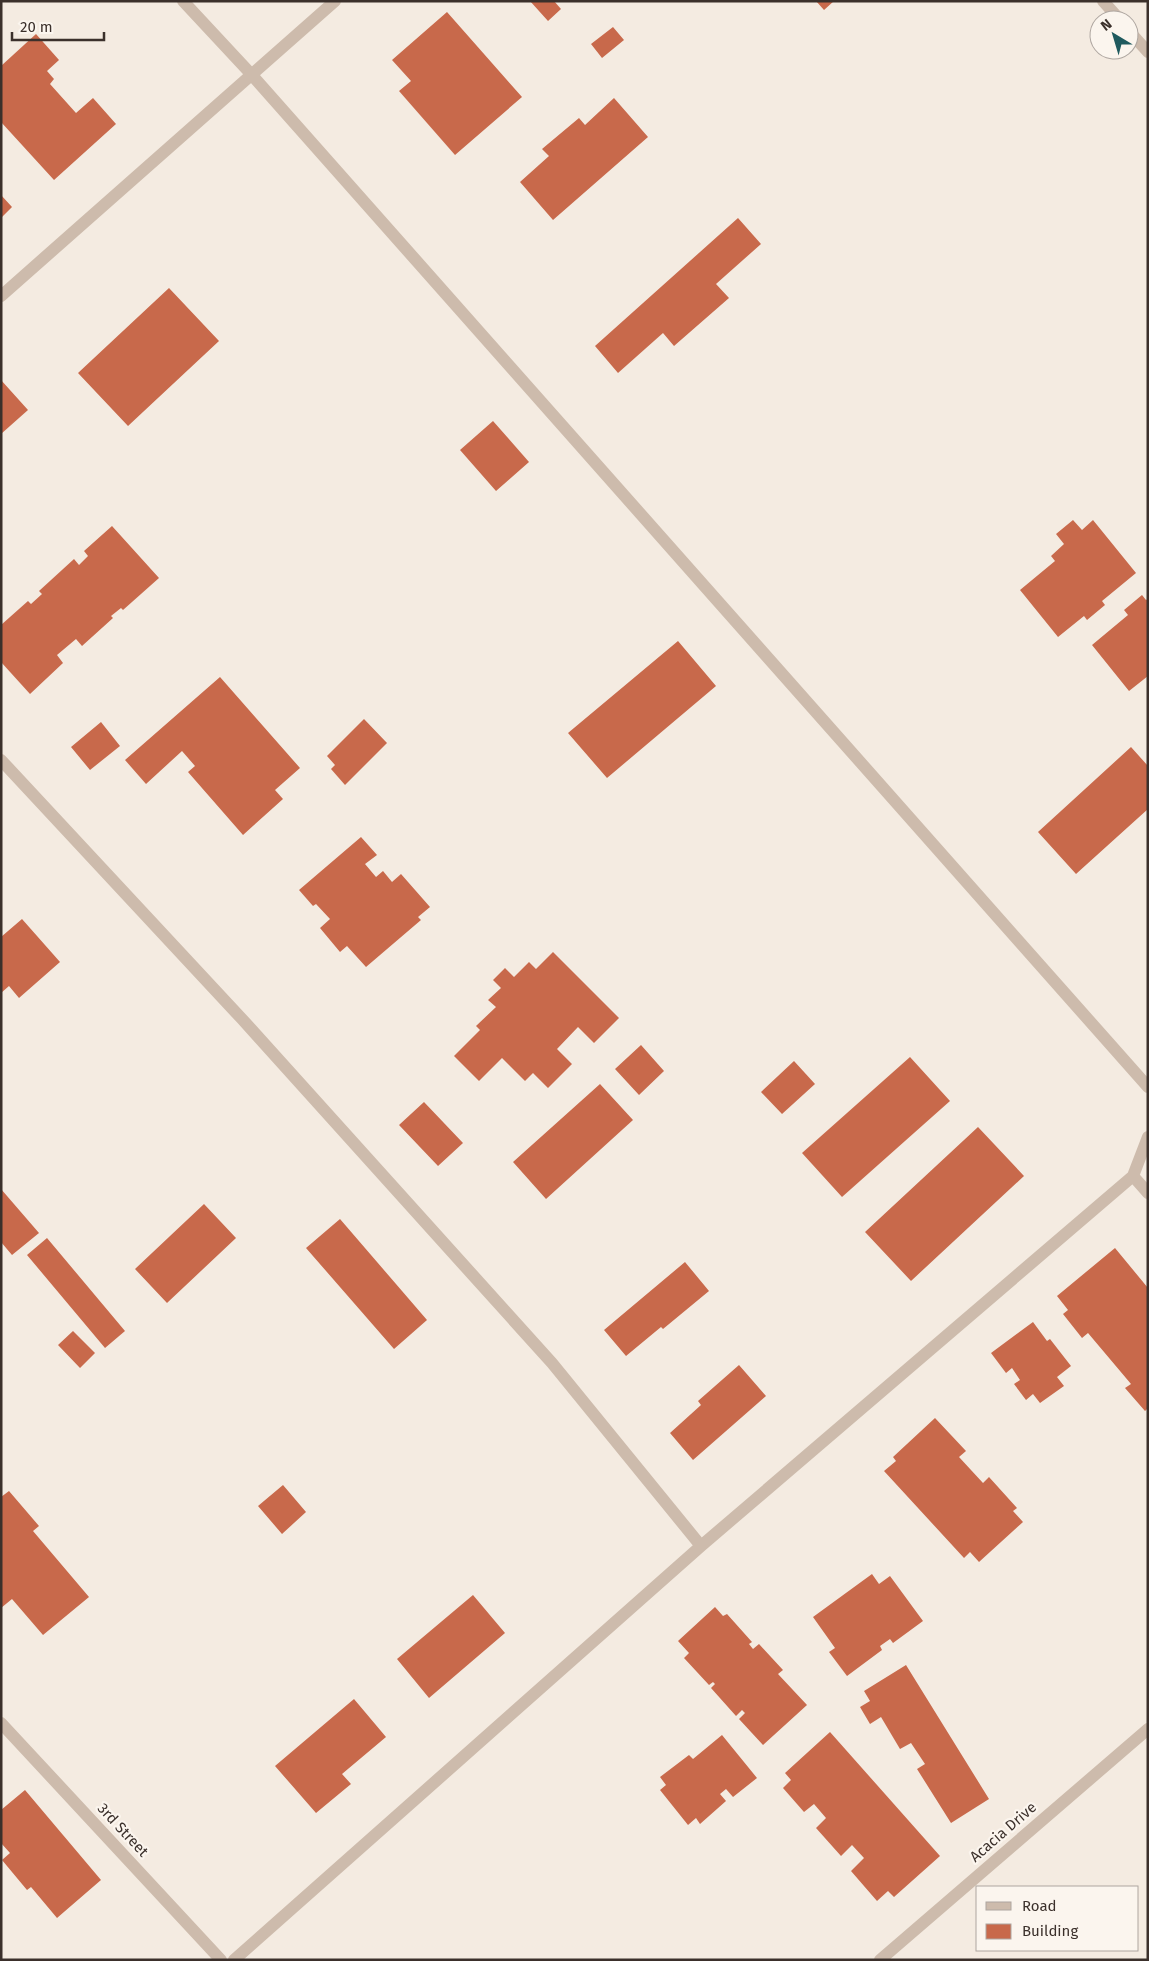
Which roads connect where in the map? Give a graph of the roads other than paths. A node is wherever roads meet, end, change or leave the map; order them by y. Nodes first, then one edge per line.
1 (183, 1) edge
2 (335, 1) edge
3 (1139, 42) edge
4 (1148, 52) edge
5 (251, 74) junction
6 (1, 296) edge
7 (1, 760) edge
8 (1148, 1087) edge
9 (1148, 1137) edge
10 (1133, 1176) junction
11 (1148, 1193) edge
12 (701, 1546) junction
13 (1, 1723) edge
14 (1148, 1729) edge
15 (221, 1960) edge
16 (234, 1960) edge
17 (880, 1960) edge

1 - 5 street
2 - 5 street
3 - 4 street
5 - 6 street
5 - 8 street
7 - 12 street
9 - 10 street
10 - 11 street
10 - 12 street
12 - 16 street
13 - 15 street, 3rd Street
14 - 17 street, Acacia Drive

